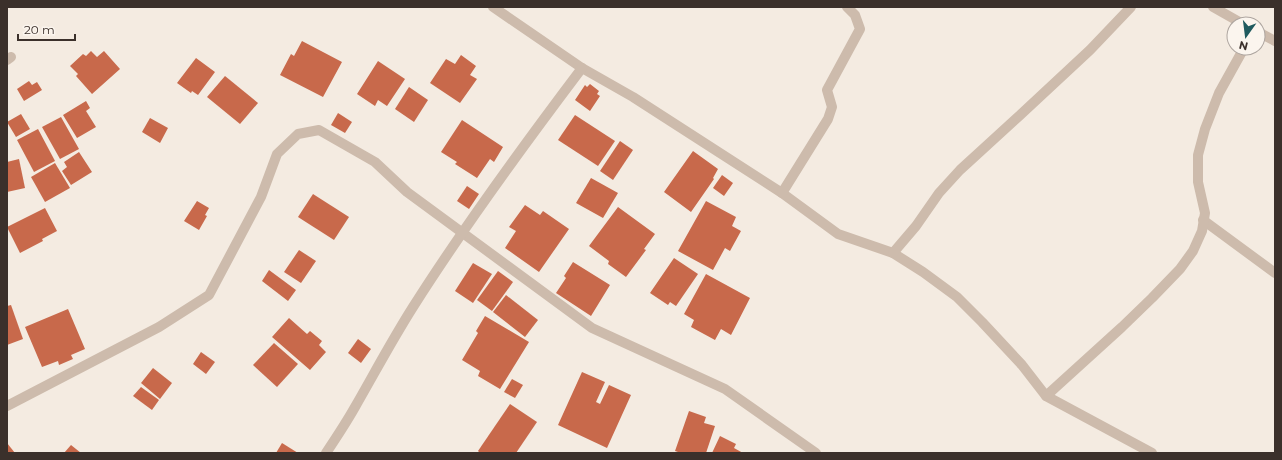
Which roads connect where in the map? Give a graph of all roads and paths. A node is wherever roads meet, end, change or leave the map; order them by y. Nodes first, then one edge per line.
1 (493, 7) edge
2 (847, 7) edge
3 (1131, 7) edge
4 (1213, 7) edge
5 (1229, 16) edge
6 (1266, 36) edge
7 (1275, 41) edge
8 (1240, 56) edge
9 (582, 68) junction
10 (782, 193) junction
11 (1203, 220) junction
12 (461, 233) junction
13 (893, 254) junction
14 (1275, 273) edge
15 (1046, 396) junction
16 (7, 406) edge
17 (326, 453) edge
18 (816, 453) edge
19 (1152, 453) edge

1 - 9 street
2 - 10 street
3 - 13 street
4 - 5 street
6 - 7 street
8 - 11 street
9 - 10 street
9 - 12 street
10 - 13 street
11 - 14 street
11 - 15 street
12 - 16 street
12 - 17 street
12 - 18 street
13 - 15 street
15 - 19 street

